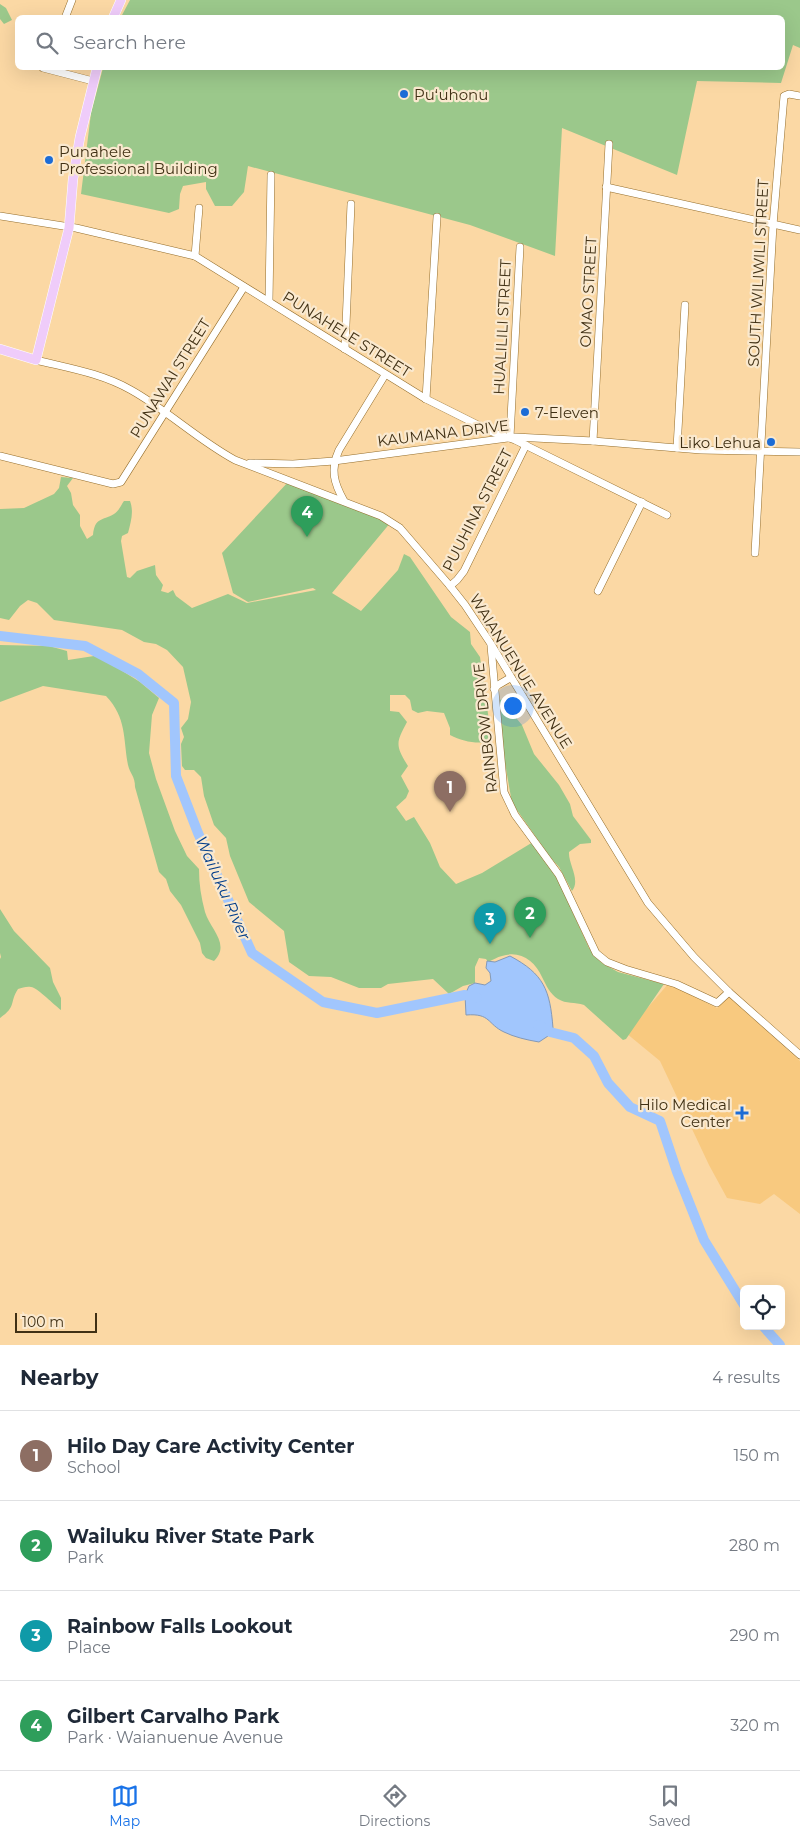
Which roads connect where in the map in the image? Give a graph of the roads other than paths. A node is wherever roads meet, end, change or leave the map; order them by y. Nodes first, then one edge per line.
1 (72, 0) edge
2 (120, 0) edge
3 (66, 15) edge
4 (114, 15) edge
5 (55, 70) edge
6 (96, 70) edge
7 (93, 81) junction
8 (800, 96) edge
9 (608, 144) dead end
10 (271, 175) dead end
11 (606, 187) junction
12 (351, 204) dead end
13 (199, 208) dead end
14 (0, 216) edge
15 (437, 217) dead end
16 (773, 225) junction
17 (69, 228) junction
18 (800, 230) edge
19 (520, 248) dead end
20 (195, 256) junction
21 (244, 287) junction
22 (268, 301) junction
23 (685, 305) dead end
24 (345, 349) junction
25 (0, 350) edge
26 (36, 360) junction
27 (385, 375) junction
28 (426, 399) junction
29 (165, 412) junction
30 (470, 422) junction
31 (510, 437) junction
32 (483, 441) junction
33 (594, 441) junction
34 (526, 446) junction
35 (677, 448) junction
36 (761, 452) junction
37 (800, 452) edge
38 (0, 456) edge
39 (240, 462) junction
40 (334, 462) junction
41 (344, 501) junction
42 (642, 502) junction
43 (667, 515) dead end
44 (755, 553) dead end
45 (450, 586) junction
46 (598, 591) dead end
47 (491, 644) junction
48 (510, 678) junction
49 (494, 690) junction
50 (729, 992) junction
51 (800, 1055) edge

1 - 3 street
2 - 4 main road
5 - 7 street
6 - 7 main road
7 - 17 main road
8 - 16 street, SOUTH WILIWILI STREET
9 - 11 street, OMAO STREET
10 - 22 street
11 - 16 street
11 - 33 street, OMAO STREET
12 - 24 street
13 - 20 street
14 - 17 street, PUNAHELE STREET
15 - 28 street
16 - 18 street
16 - 36 street, SOUTH WILIWILI STREET
17 - 20 street, PUNAHELE STREET
17 - 26 main road
19 - 31 street, HUALILILI STREET
20 - 21 street, PUNAHELE STREET
21 - 22 street, PUNAHELE STREET
21 - 29 street, PUNAWAI STREET
22 - 24 street, PUNAHELE STREET
23 - 35 street
24 - 27 street, PUNAHELE STREET
25 - 26 main road, WAIANUENUE AVENUE
26 - 29 street, WAIANUENUE AVENUE
27 - 28 street, PUNAHELE STREET
27 - 40 street
28 - 30 street, PUNAHELE STREET
29 - 38 street, PUNAWAI STREET
29 - 39 street, WAIANUENUE AVENUE
30 - 31 street, PUNAHELE STREET
30 - 32 street
31 - 32 street, KAUMANA DRIVE
31 - 33 street, KAUMANA DRIVE
31 - 34 street, PUNAHELE STREET
32 - 40 street, KAUMANA DRIVE
33 - 35 street, KAUMANA DRIVE
34 - 42 street, PUNAHELE STREET
34 - 45 street, PUUHINA STREET
35 - 36 street, KAUMANA DRIVE
36 - 37 street, KAUMANA DRIVE
36 - 44 street, SOUTH WILIWILI STREET
39 - 40 street, KAUMANA DRIVE
39 - 41 street, WAIANUENUE AVENUE
40 - 41 street
41 - 45 street, WAIANUENUE AVENUE
42 - 43 street, PUNAHELE STREET
42 - 46 street
45 - 47 street, WAIANUENUE AVENUE
47 - 48 street, WAIANUENUE AVENUE
47 - 49 street, RAINBOW DRIVE
48 - 49 street
48 - 50 street, WAIANUENUE AVENUE
49 - 50 street, RAINBOW DRIVE
50 - 51 street, WAIANUENUE AVENUE

